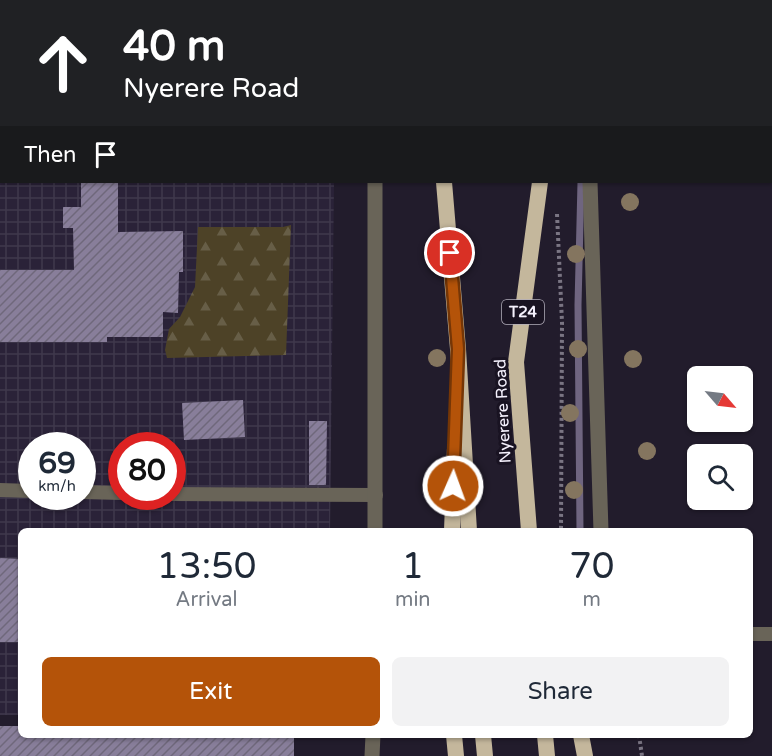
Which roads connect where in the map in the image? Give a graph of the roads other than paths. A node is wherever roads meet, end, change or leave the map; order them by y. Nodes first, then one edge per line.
1 (375, 183) edge
2 (444, 183) edge
3 (540, 183) edge
4 (590, 183) edge
5 (458, 349) junction
6 (522, 443) junction
7 (0, 490) edge
8 (18, 491) edge
9 (186, 494) edge
10 (376, 495) junction
11 (375, 528) edge
12 (452, 528) edge
13 (469, 528) edge
14 (529, 528) edge
15 (539, 528) edge
16 (601, 528) edge
17 (753, 634) edge
18 (772, 634) edge
19 (373, 738) edge
20 (454, 738) edge
21 (483, 738) edge
22 (545, 738) edge
23 (582, 738) edge
24 (372, 756) edge
25 (456, 756) edge
26 (485, 756) edge
27 (547, 756) edge
28 (585, 756) edge

1 - 10 street
2 - 5 highway
3 - 6 highway, Nyerere Road / T24
4 - 16 street
5 - 12 highway
5 - 13 highway
6 - 14 highway, Nyerere Road / T24
6 - 15 highway
7 - 8 lane
9 - 10 lane
10 - 11 street
17 - 18 lane
19 - 24 street
20 - 25 highway
21 - 26 highway
22 - 27 highway
23 - 28 highway

